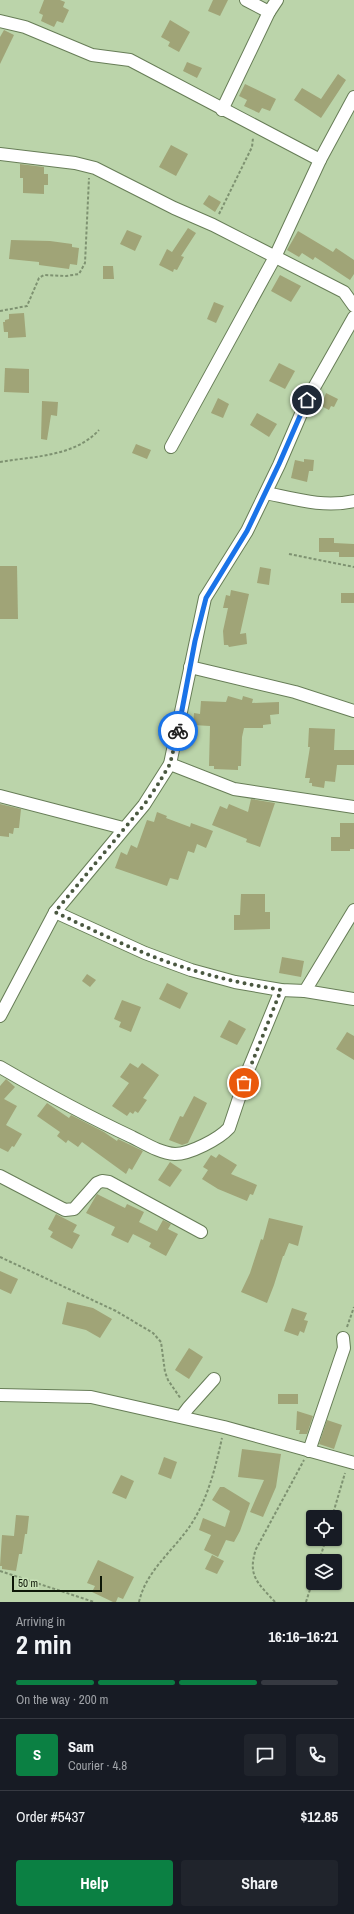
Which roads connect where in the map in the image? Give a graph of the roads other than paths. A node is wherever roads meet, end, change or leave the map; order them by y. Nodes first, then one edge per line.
1 (246, 0) edge
2 (277, 0) edge
3 (269, 12) junction
4 (0, 21) edge
5 (354, 98) edge
6 (222, 110) junction
7 (0, 154) edge
8 (320, 160) junction
9 (275, 257) junction
10 (354, 306) edge
11 (354, 317) edge
12 (171, 447) dead end
13 (266, 493) junction
14 (354, 501) edge
15 (190, 667) junction
16 (354, 711) edge
17 (170, 764) junction
18 (0, 796) edge
19 (354, 807) edge
20 (124, 828) junction
21 (354, 910) edge
22 (55, 912) junction
23 (281, 990) junction
24 (305, 991) junction
25 (354, 999) edge
26 (0, 1016) edge
27 (0, 1067) edge
28 (0, 1176) edge
29 (202, 1232) dead end
30 (343, 1338) road end
31 (214, 1379) dead end
32 (0, 1396) edge
33 (185, 1412) junction
34 (309, 1450) junction
35 (351, 1463) edge

1 - 3 street
2 - 3 street
3 - 6 street
4 - 6 street
5 - 8 street
6 - 8 street
7 - 9 street
8 - 9 street
9 - 10 street
9 - 12 street
11 - 13 street
13 - 14 street
13 - 15 street
15 - 16 street
15 - 17 street
17 - 19 street
17 - 20 street
18 - 20 street
20 - 22 street
21 - 24 street
22 - 23 street
22 - 26 street
23 - 24 street
23 - 27 street
24 - 25 street
28 - 29 street
30 - 34 street
31 - 33 street
32 - 33 street
33 - 34 street
34 - 35 street

